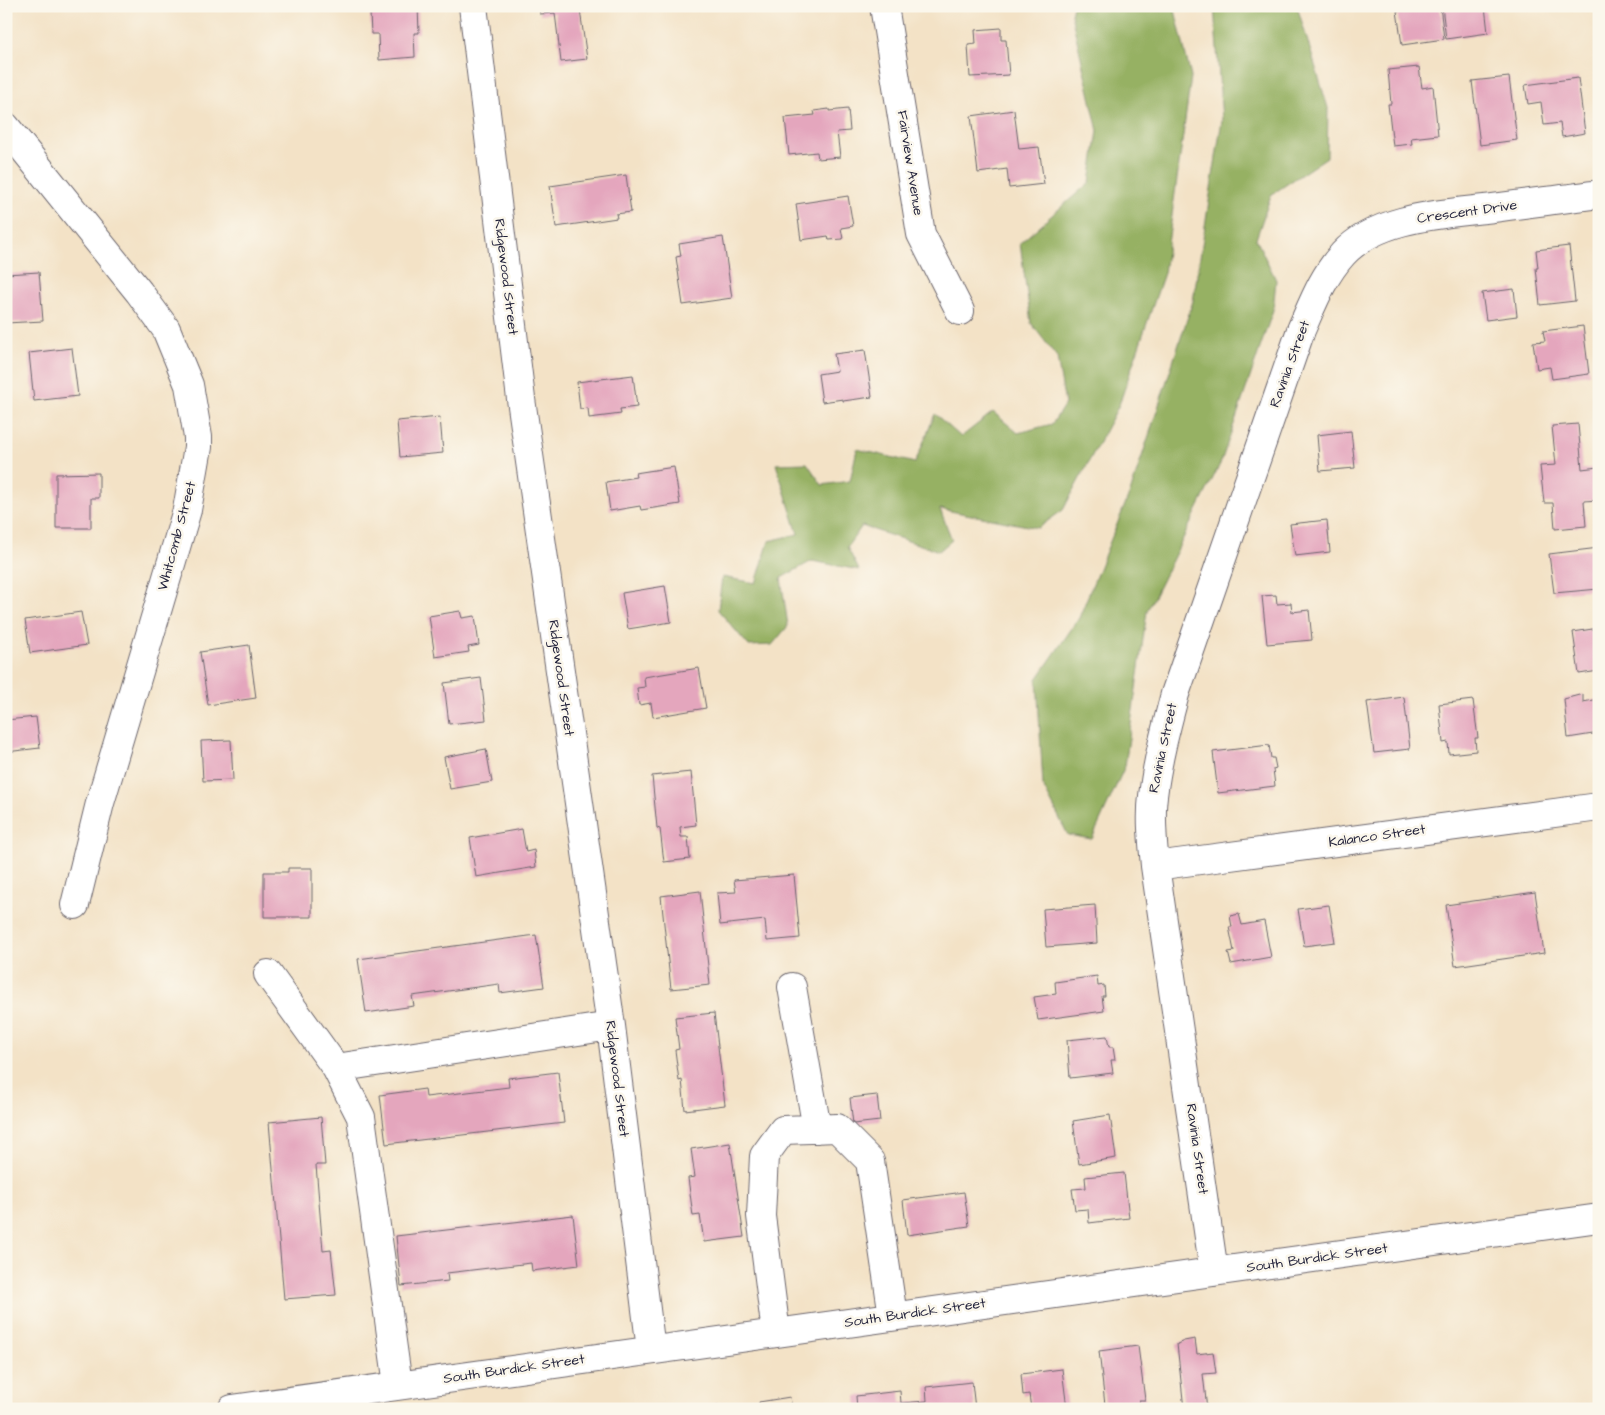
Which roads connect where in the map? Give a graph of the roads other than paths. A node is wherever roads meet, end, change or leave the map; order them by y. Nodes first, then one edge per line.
1 (473, 6) edge
2 (884, 6) edge
3 (6, 127) edge
4 (1599, 194) edge
5 (1344, 253) joint
6 (960, 311) dead end
7 (1599, 807) edge
8 (1155, 866) junction
9 (76, 905) dead end
10 (268, 974) dead end
11 (792, 987) dead end
12 (611, 1026) junction
13 (336, 1068) junction
14 (817, 1129) junction
15 (1599, 1218) edge
16 (1214, 1272) junction
17 (893, 1316) junction
18 (776, 1333) junction
19 (652, 1350) junction
20 (398, 1386) junction
21 (290, 1405) edge
22 (232, 1409) edge

1 - 12 street, Ridgewood Street
2 - 6 street, Fairview Avenue
3 - 9 street, Whitcomb Street
4 - 5 street, Crescent Drive
5 - 8 street, Ravinia Street
7 - 8 street, Kalanco Street
8 - 16 street, Ravinia Street
10 - 13 street
11 - 14 street
12 - 13 street
12 - 19 street, Ridgewood Street
13 - 20 street
14 - 17 street
14 - 18 street
15 - 16 street, South Burdick Street
16 - 17 street, South Burdick Street
17 - 18 street, South Burdick Street
18 - 19 street, South Burdick Street
19 - 20 street, South Burdick Street
20 - 21 street, South Burdick Street
21 - 22 street, South Burdick Street

